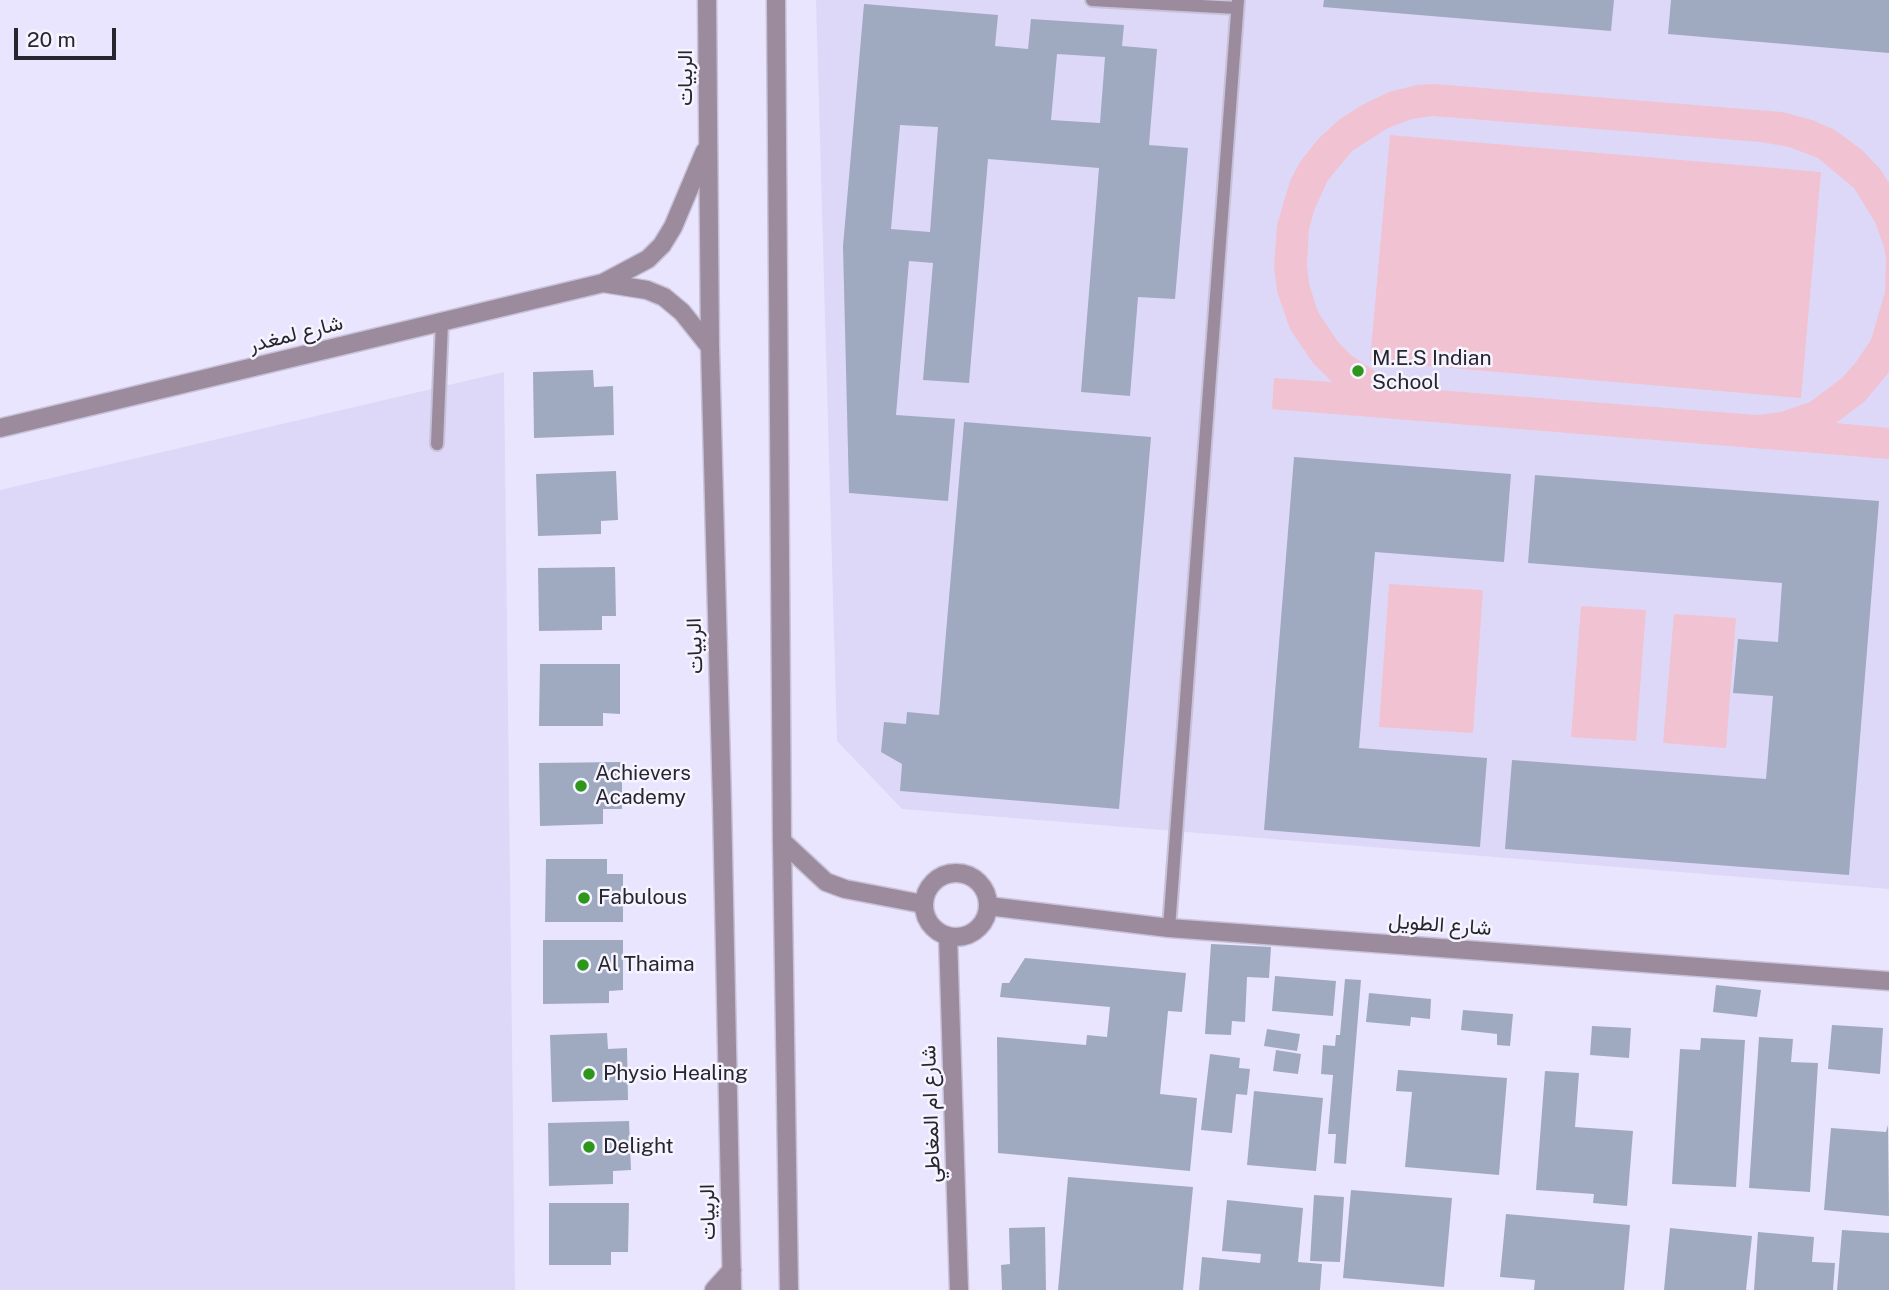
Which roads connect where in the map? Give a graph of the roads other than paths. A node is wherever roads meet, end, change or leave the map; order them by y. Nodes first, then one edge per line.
1 (707, 0) edge
2 (776, 0) edge
3 (1092, 0) edge
4 (1238, 4) edge
5 (708, 142) junction
6 (603, 283) junction
7 (442, 322) junction
8 (710, 347) junction
9 (0, 428) edge
10 (437, 444) dead end
11 (782, 841) junction
12 (923, 904) junction
13 (988, 906) junction
14 (1169, 928) junction
15 (948, 936) junction
16 (1889, 981) edge
17 (732, 1270) junction
18 (714, 1290) edge
19 (732, 1290) edge
20 (789, 1290) edge
21 (959, 1290) edge

1 - 5 street, الربيات
2 - 11 street
3 - 4 lane
4 - 14 lane
5 - 6 street, شارع لمغدر
5 - 8 street, الربيات
6 - 7 street, شارع لمغدر
6 - 8 street, شارع لمغدر
7 - 9 street, شارع لمغدر
7 - 10 lane
8 - 17 street, الربيات
11 - 12 street
11 - 20 street
12 - 13 street
12 - 15 street
13 - 14 street, شارع الطويل
13 - 15 street
14 - 16 street, شارع الطويل
15 - 21 street, شارع ام المغاطي
17 - 18 street
17 - 19 street, الربيات

